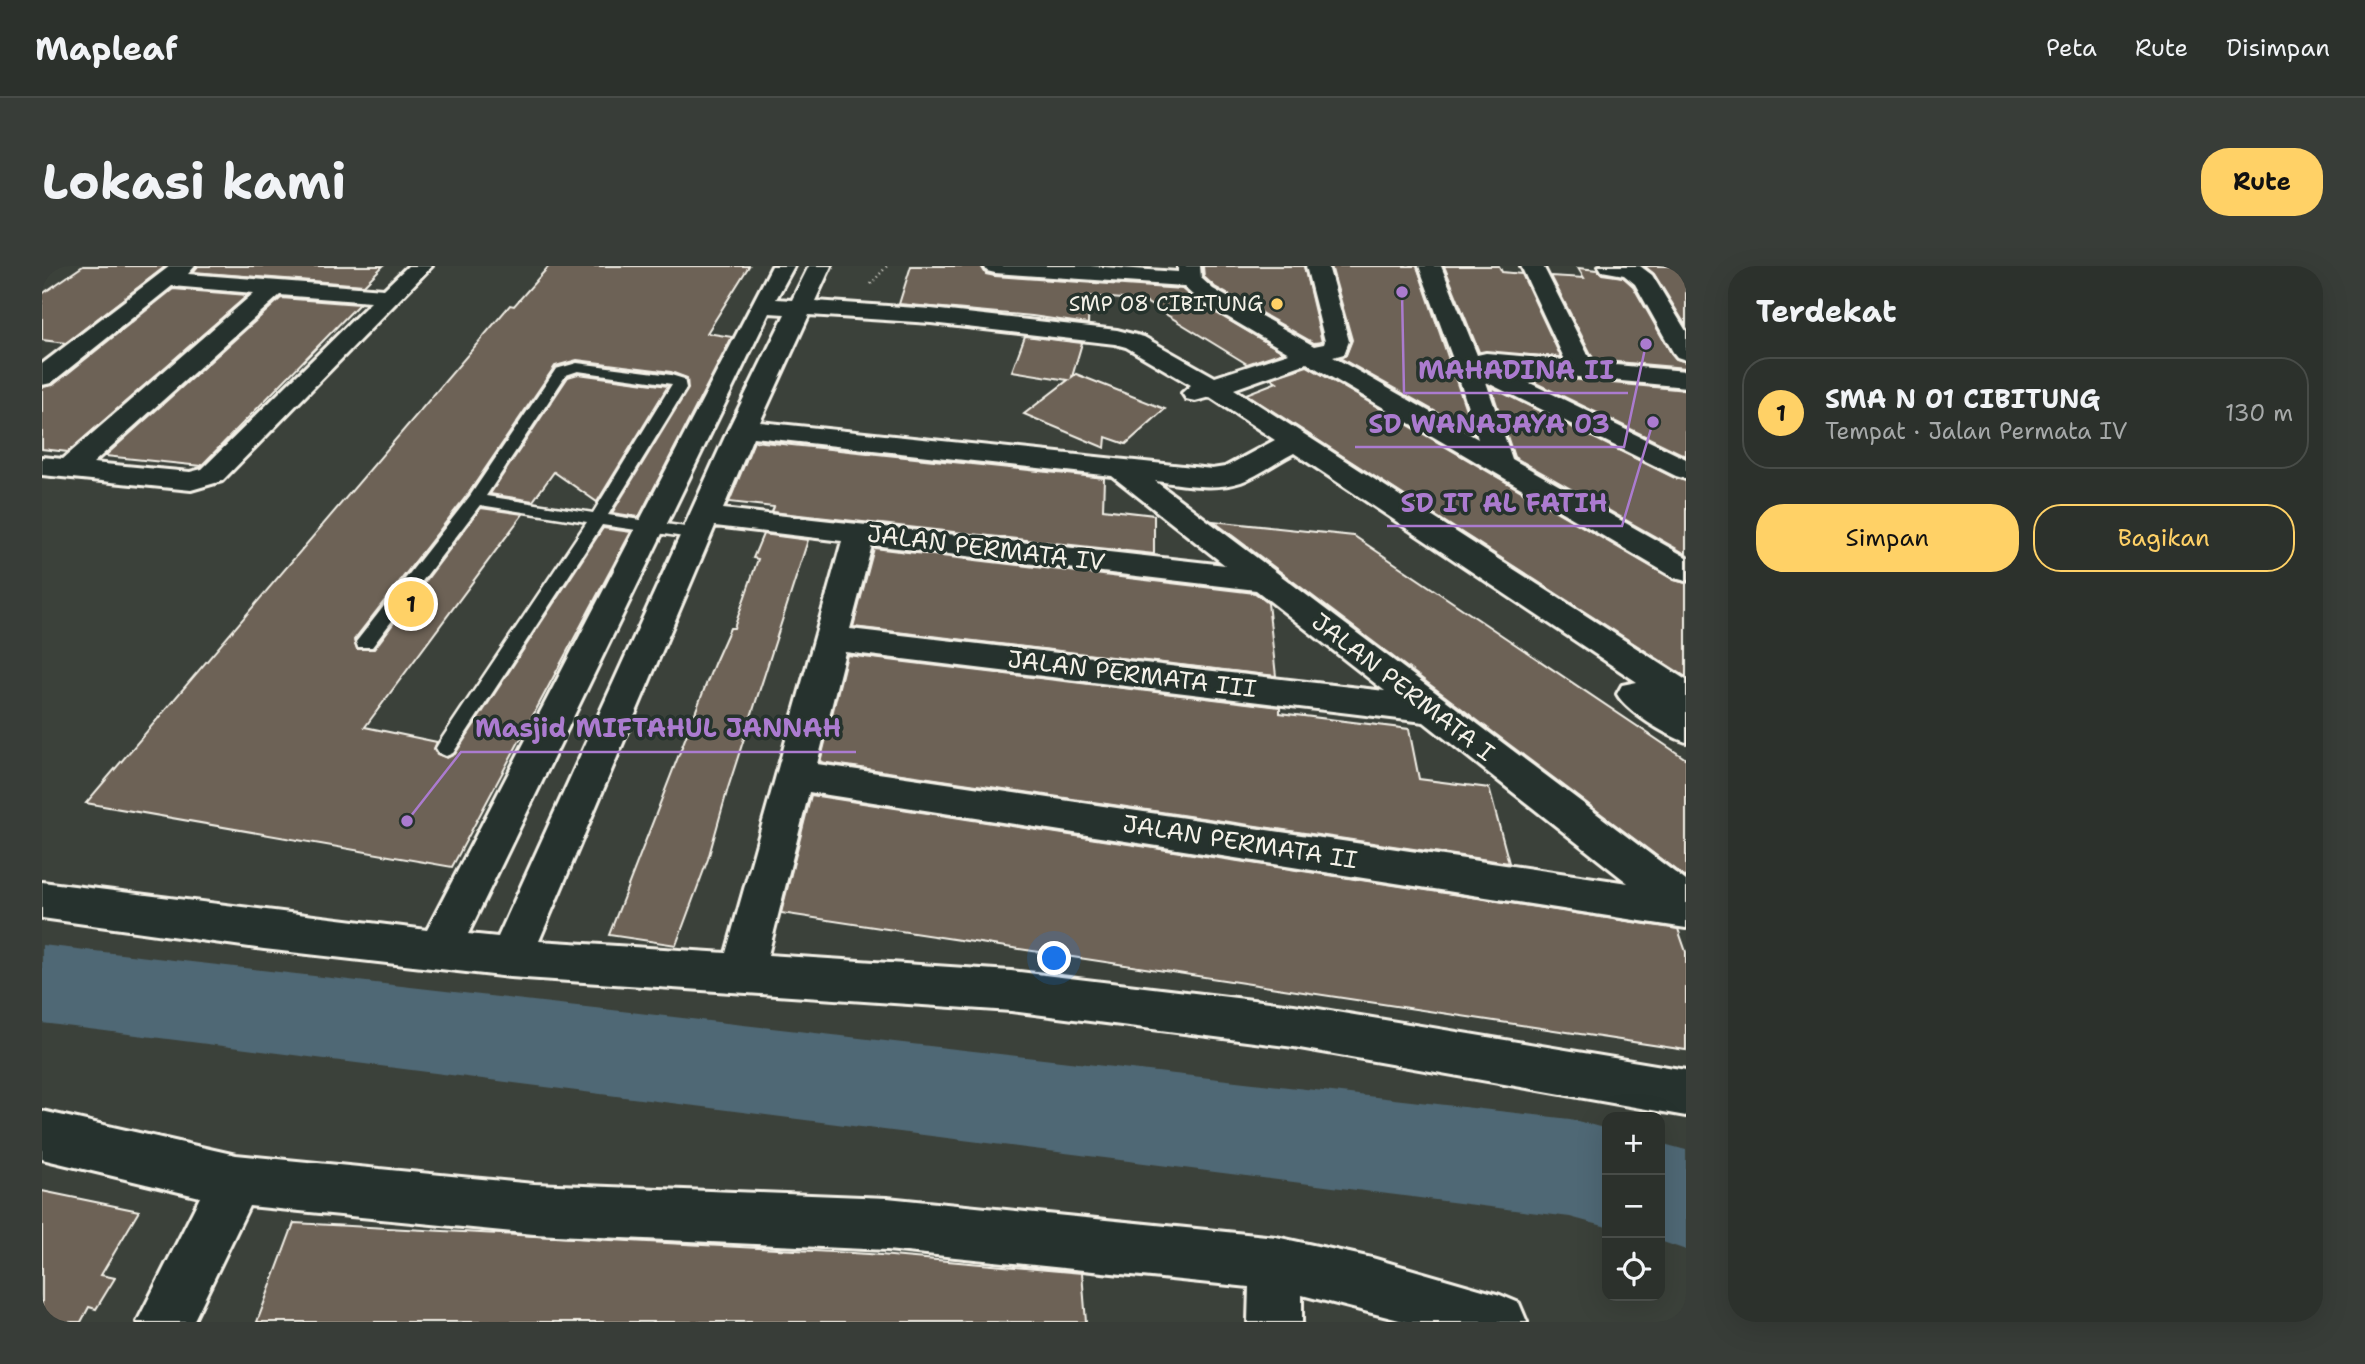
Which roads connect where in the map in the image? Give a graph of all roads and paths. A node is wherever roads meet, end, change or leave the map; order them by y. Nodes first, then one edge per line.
1 (421, 266) edge
2 (783, 266) edge
3 (820, 266) edge
4 (995, 266) edge
5 (1317, 266) edge
6 (1430, 266) edge
7 (1532, 266) edge
8 (1610, 266) edge
9 (176, 273) edge
10 (1189, 273) edge
11 (274, 288) junction
12 (391, 297) junction
13 (761, 304) junction
14 (799, 311) junction
15 (1087, 340) junction
16 (1686, 352) edge
17 (1307, 355) junction
18 (1466, 360) junction
19 (1583, 371) junction
20 (42, 377) edge
21 (1686, 379) edge
22 (1213, 387) junction
23 (1185, 397) junction
24 (743, 428) junction
25 (1282, 448) junction
26 (1500, 465) junction
27 (55, 468) edge
28 (1120, 468) junction
29 (1686, 470) edge
30 (476, 499) junction
31 (598, 519) junction
32 (702, 525) junction
33 (650, 527) junction
34 (859, 534) junction
35 (1686, 571) edge
36 (1265, 580) junction
37 (831, 639) junction
38 (365, 642) dead end
39 (1686, 697) edge
40 (1433, 710) junction
41 (1686, 728) edge
42 (446, 748) dead end
43 (794, 775) junction
44 (42, 900) edge
45 (1686, 907) edge
46 (439, 950) junction
47 (510, 958) junction
48 (742, 973) junction
49 (1686, 1093) edge
50 (42, 1135) edge
51 (236, 1180) junction
52 (1276, 1263) junction
53 (164, 1322) edge
54 (1275, 1322) edge
55 (1500, 1322) edge

1 - 12 street
2 - 13 street
3 - 14 street
4 - 10 street
5 - 17 street
6 - 18 street
7 - 19 street
8 - 16 street
9 - 11 street
9 - 20 street
10 - 17 street
11 - 12 street
11 - 27 street
12 - 27 street
13 - 14 street
13 - 33 street
14 - 15 street
14 - 24 street
15 - 22 street
15 - 23 street
17 - 22 street
17 - 26 street
18 - 19 street
18 - 26 street
18 - 29 street
19 - 21 street
22 - 23 street
22 - 25 street
23 - 25 street
24 - 28 street
24 - 32 street
25 - 28 street
25 - 39 street
25 - 41 street
26 - 35 street
28 - 36 street, JALAN PERMATA I
30 - 31 lane
30 - 31 lane
30 - 38 lane
31 - 33 lane
31 - 42 lane
32 - 33 lane
32 - 34 street, JALAN PERMATA IV
32 - 47 street
33 - 46 street
34 - 36 street, JALAN PERMATA IV
34 - 37 street
36 - 40 street, JALAN PERMATA I
37 - 40 street, JALAN PERMATA III
37 - 43 street
40 - 45 street, JALAN PERMATA I
43 - 45 street, JALAN PERMATA II
43 - 48 street
44 - 46 street
46 - 47 street
47 - 48 street
48 - 49 street
50 - 51 street
51 - 52 street
51 - 53 street
52 - 54 street
52 - 55 street

